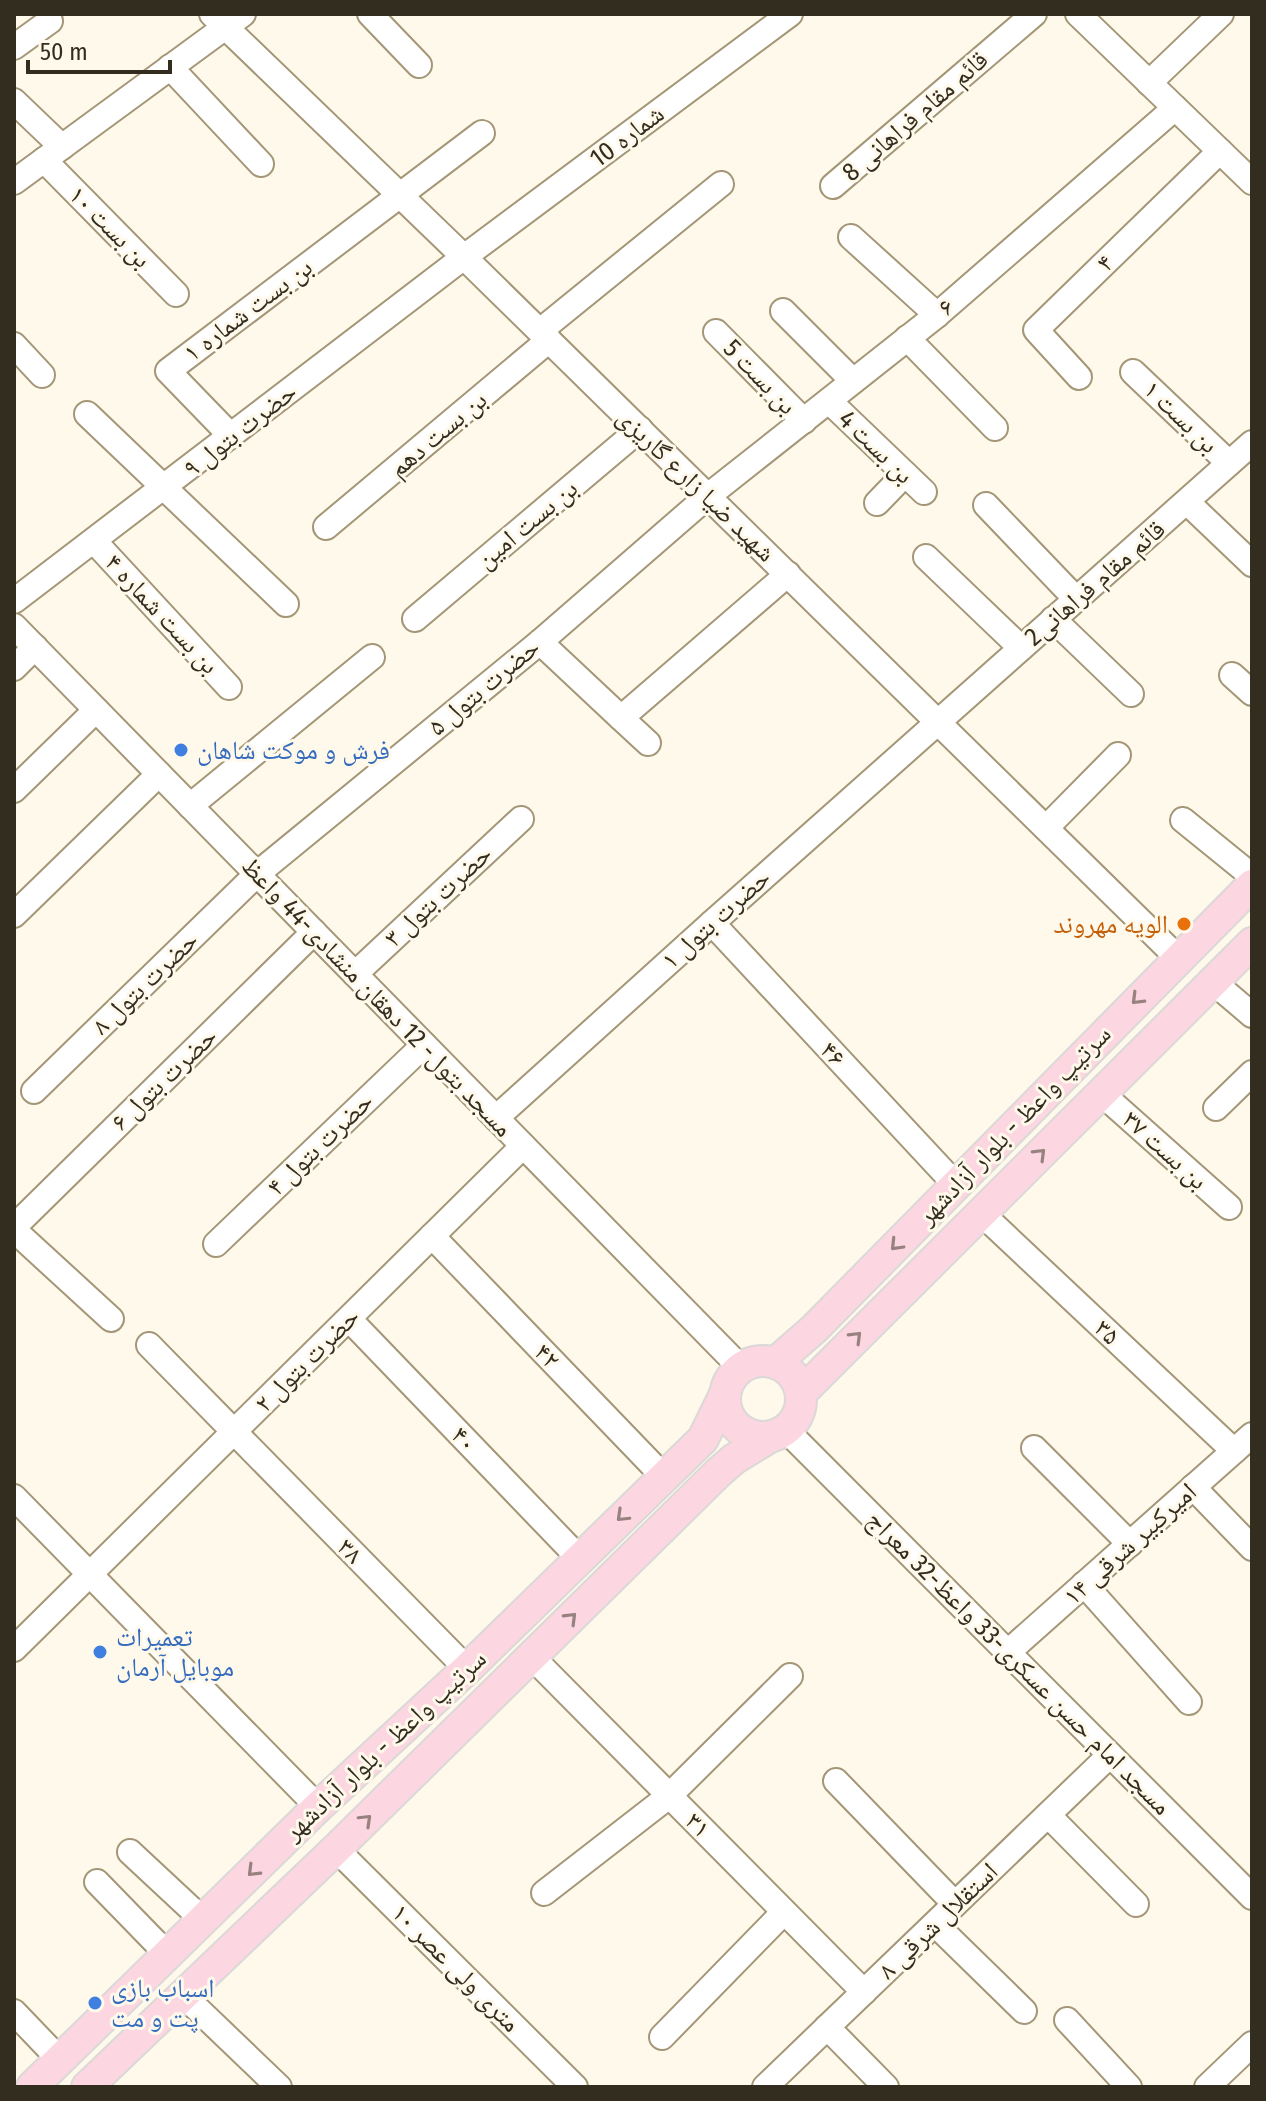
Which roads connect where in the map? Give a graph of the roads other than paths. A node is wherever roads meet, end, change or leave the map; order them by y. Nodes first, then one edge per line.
1 (370, 14) edge
2 (1034, 14) edge
3 (1078, 14) edge
4 (1221, 14) edge
5 (227, 18) edge
6 (774, 19) edge
7 (50, 21) dead end
8 (14, 47) edge
9 (419, 65) dead end
10 (170, 67) junction
11 (1149, 83) junction
12 (14, 101) edge
13 (1175, 108) junction
14 (482, 133) dead end
15 (1220, 151) junction
16 (53, 154) junction
17 (261, 164) dead end
18 (14, 182) edge
19 (1252, 182) edge
20 (721, 184) dead end
21 (833, 186) dead end
22 (399, 194) junction
23 (851, 237) dead end
24 (464, 257) junction
25 (176, 294) dead end
26 (783, 311) dead end
27 (937, 315) junction
28 (716, 332) dead end
29 (544, 336) junction
30 (907, 338) junction
31 (14, 345) edge
32 (1133, 372) dead end
33 (42, 375) dead end
34 (1079, 377) dead end
35 (853, 381) junction
36 (829, 401) junction
37 (87, 414) dead end
38 (804, 421) junction
39 (995, 428) dead end
40 (640, 429) junction
41 (231, 436) junction
42 (1244, 455) edge
43 (905, 474) junction
44 (165, 487) junction
45 (924, 492) dead end
46 (708, 496) junction
47 (1187, 502) junction
48 (877, 503) dead end
49 (986, 505) dead end
50 (326, 527) dead end
51 (94, 541) junction
52 (926, 557) dead end
53 (1252, 564) edge
54 (788, 574) junction
55 (1076, 599) junction
56 (14, 601) edge
57 (286, 604) dead end
58 (415, 619) dead end
59 (1053, 619) junction
60 (14, 626) edge
61 (540, 642) junction
62 (35, 647) junction
63 (1021, 648) junction
64 (372, 657) dead end
65 (14, 668) edge
66 (1232, 675) dead end
67 (229, 687) dead end
68 (1252, 693) edge
69 (1131, 694) dead end
70 (96, 710) junction
71 (621, 718) junction
72 (937, 721) junction
73 (648, 743) dead end
74 (1118, 755) dead end
75 (159, 774) junction
76 (14, 790) edge
77 (190, 806) junction
78 (521, 819) dead end
79 (1183, 820) dead end
80 (1046, 828) junction
81 (257, 874) junction
82 (1252, 876) edge
83 (1252, 885) edge
84 (14, 915) edge
85 (712, 923) junction
86 (314, 932) junction
87 (1252, 943) edge
88 (1178, 958) junction
89 (355, 974) junction
90 (1212, 981) junction
91 (1252, 1015) edge
92 (424, 1045) junction
93 (1252, 1073) edge
94 (34, 1091) dead end
95 (1101, 1093) junction
96 (1216, 1108) dead end
97 (496, 1118) junction
98 (523, 1146) junction
99 (955, 1184) junction
100 (1229, 1207) dead end
101 (981, 1213) junction
102 (14, 1228) edge
103 (432, 1236) junction
104 (216, 1244) dead end
105 (111, 1319) dead end
106 (349, 1319) junction
107 (149, 1345) dead end
108 (775, 1363) junction
109 (740, 1367) junction
110 (801, 1393) junction
111 (725, 1394) junction
112 (233, 1433) junction
113 (778, 1433) junction
114 (1243, 1443) edge
115 (1034, 1448) dead end
116 (663, 1476) junction
117 (1193, 1487) junction
118 (18, 1508) edge
119 (1130, 1544) junction
120 (1252, 1548) edge
121 (579, 1558) junction
122 (91, 1575) junction
123 (1084, 1584) junction
124 (14, 1649) edge
125 (1008, 1652) junction
126 (532, 1657) junction
127 (467, 1669) junction
128 (790, 1676) dead end
129 (1189, 1702) dead end
130 (1110, 1755) junction
131 (836, 1781) dead end
132 (669, 1796) junction
133 (318, 1807) junction
134 (1048, 1815) junction
135 (336, 1849) junction
136 (130, 1852) dead end
137 (97, 1882) dead end
138 (544, 1893) dead end
139 (1251, 1893) edge
140 (955, 1904) junction
141 (1136, 1904) dead end
142 (784, 1912) junction
143 (203, 1920) junction
144 (935, 1924) junction
145 (168, 1955) junction
146 (864, 1992) junction
147 (182, 1994) junction
148 (1024, 2011) dead end
149 (14, 2012) edge
150 (1067, 2020) dead end
151 (827, 2027) junction
152 (662, 2037) dead end
153 (1252, 2044) edge
154 (60, 2060) junction
155 (32, 2087) edge
156 (87, 2087) edge
157 (279, 2087) edge
158 (575, 2087) edge
159 (765, 2087) edge
160 (886, 2087) edge
161 (1129, 2087) edge
162 (1207, 2087) edge

1 - 9 street
2 - 21 street, 8 قائم مقام فراهانی
3 - 11 street
4 - 11 street
5 - 10 street
5 - 22 street, شهید ضیا زارع گاریزی
6 - 24 street, شماره 10
7 - 8 street
10 - 16 street
10 - 17 street
11 - 13 street
12 - 16 street, بن بست ۱۰
13 - 15 street
13 - 27 street, ۶
14 - 22 street
15 - 19 street
15 - 34 street, ۴
16 - 18 street
16 - 25 street, بن بست ۱۰
20 - 29 street, بن بست دهم
22 - 24 street, شهید ضیا زارع گاریزی
22 - 41 street, بن بست شماره ۱
23 - 27 street
24 - 29 street, شهید ضیا زارع گاریزی
24 - 41 street, حضرت بتول ۹
26 - 35 street
27 - 30 street, ۶
28 - 38 street, بن بست 5
29 - 40 street, شهید ضیا زارع گاریزی
29 - 50 street, بن بست دهم
30 - 35 street, ۶
30 - 39 street
31 - 33 street
32 - 42 street, بن بست ۱
35 - 36 street, ۶
36 - 38 street, ۶
36 - 43 street, بن بست 4
37 - 44 street
38 - 46 street, ۶
40 - 46 street, شهید ضیا زارع گاریزی
40 - 58 street, بن بست امین
41 - 44 street, حضرت بتول ۹
42 - 47 street, 2قائم مقام فراهانی
43 - 45 street, بن بست 4
43 - 48 street
44 - 51 street, حضرت بتول ۹
44 - 57 street
46 - 54 street, شهید ضیا زارع گاریزی
46 - 61 street, حضرت بتول ۵
47 - 53 street
47 - 55 street, 2قائم مقام فراهانی
49 - 55 street
51 - 56 street, حضرت بتول ۹
51 - 67 street, بن بست شماره ۴
52 - 63 street
54 - 71 street
54 - 72 street, شهید ضیا زارع گاریزی
55 - 59 street, 2قائم مقام فراهانی
59 - 63 street, 2قائم مقام فراهانی
59 - 69 street
60 - 62 street, مسجد بتول- 12 دهقان منشادی-44 واعظ
61 - 71 street
61 - 81 street, حضرت بتول ۵
62 - 65 street
62 - 70 street, مسجد بتول- 12 دهقان منشادی-44 واعظ
63 - 72 street, 2قائم مقام فراهانی
64 - 77 street
66 - 68 street
70 - 75 street, مسجد بتول- 12 دهقان منشادی-44 واعظ
70 - 76 street
71 - 73 street
72 - 80 street, شهید ضیا زارع گاریزی
72 - 85 street, حضرت بتول ۱
74 - 80 street
75 - 77 street, مسجد بتول- 12 دهقان منشادی-44 واعظ
75 - 84 street
77 - 81 street, مسجد بتول- 12 دهقان منشادی-44 واعظ
78 - 89 street, حضرت بتول ۳
79 - 82 street
80 - 88 street, شهید ضیا زارع گاریزی
81 - 86 street, مسجد بتول- 12 دهقان منشادی-44 واعظ
81 - 94 street, حضرت بتول ۸
83 - 88 main road, سرتیپ واعظ - بلوار آزادشهر
85 - 97 street, حضرت بتول ۱
85 - 99 street, ۴۶
86 - 89 street, مسجد بتول- 12 دهقان منشادی-44 واعظ
86 - 102 street, حضرت بتول ۶
87 - 90 main road, سرتیپ واعظ - بلوار آزادشهر
88 -> 99 main road, سرتیپ واعظ - بلوار آزادشهر
89 - 92 street, مسجد بتول- 12 دهقان منشادی-44 واعظ
90 - 91 street
90 - 95 main road, سرتیپ واعظ - بلوار آزادشهر
92 - 97 street, مسجد بتول- 12 دهقان منشادی-44 واعظ
92 - 104 street, حضرت بتول ۴
93 - 96 street
95 - 100 street, بن بست ۳۷
101 -> 95 main road, سرتیپ واعظ - بلوار آزادشهر
97 - 98 street, مسجد بتول- 12 دهقان منشادی-44 واعظ
98 - 103 street, حضرت بتول ۲
98 - 109 street, مسجد بتول- 12 دهقان منشادی-44 واعظ
99 -> 108 main road, سرتیپ واعظ - بلوار آزادشهر
110 -> 101 main road, سرتیپ واعظ - بلوار آزادشهر
101 - 114 street, ۳۵
102 - 105 street
103 - 106 street, حضرت بتول ۲
103 - 116 street, ۴۲
106 - 112 street, حضرت بتول ۲
106 - 121 street, ۴۰
107 - 112 street, ۳۸
108 - 109 main road
108 - 110 main road
109 - 111 main road
110 - 113 main road
111 - 113 main road
111 - 116 main road, سرتیپ واعظ - بلوار آزادشهر
112 - 122 street, حضرت بتول ۲
112 - 127 street, ۳۸
113 - 125 street, مسجد امام حسن عسکری-33 واعظ-32 معراج
126 -> 113 main road, سرتیپ واعظ - بلوار آزادشهر
114 - 117 street, ۱۴ امیرکبیر شرقی
115 - 119 street
116 -> 121 main road, سرتیپ واعظ - بلوار آزادشهر
117 - 119 street, ۱۴ امیرکبیر شرقی
117 - 120 street
118 - 122 street
119 - 123 street, ۱۴ امیرکبیر شرقی
121 - 127 main road, سرتیپ واعظ - بلوار آزادشهر
122 - 124 street, حضرت بتول ۲
122 - 133 street
123 - 125 street, ۱۴ امیرکبیر شرقی
123 - 129 street
125 - 130 street, مسجد امام حسن عسکری-33 واعظ-32 معراج
126 - 132 street, ۳۱
135 -> 126 main road, سرتیپ واعظ - بلوار آزادشهر
127 - 133 main road, سرتیپ واعظ - بلوار آزادشهر
128 - 132 street
130 - 134 street, استقلال شرقی ۸
130 - 139 street, مسجد امام حسن عسکری-33 واعظ-32 معراج
131 - 140 street
132 - 138 street
132 - 142 street, ۳۱
133 -> 143 main road, سرتیپ واعظ - بلوار آزادشهر
134 - 140 street, استقلال شرقی ۸
134 - 141 street
135 - 147 main road, سرتیپ واعظ - بلوار آزادشهر
135 - 158 street, ۱۰ متری ولی عصر
136 - 143 street
137 - 145 street
140 - 144 street, استقلال شرقی ۸
142 - 146 street, ۳۱
142 - 152 street
143 - 145 main road, سرتیپ واعظ - بلوار آزادشهر
144 - 146 street, استقلال شرقی ۸
144 - 148 street
145 - 154 main road, سرتیپ واعظ - بلوار آزادشهر
146 - 151 street, استقلال شرقی ۸
147 - 156 main road, سرتیپ واعظ - بلوار آزادشهر
147 - 157 street
149 - 154 street
150 - 161 street
151 - 159 street, استقلال شرقی ۸
151 - 160 street
153 - 162 street
154 - 155 main road, سرتیپ واعظ - بلوار آزادشهر

